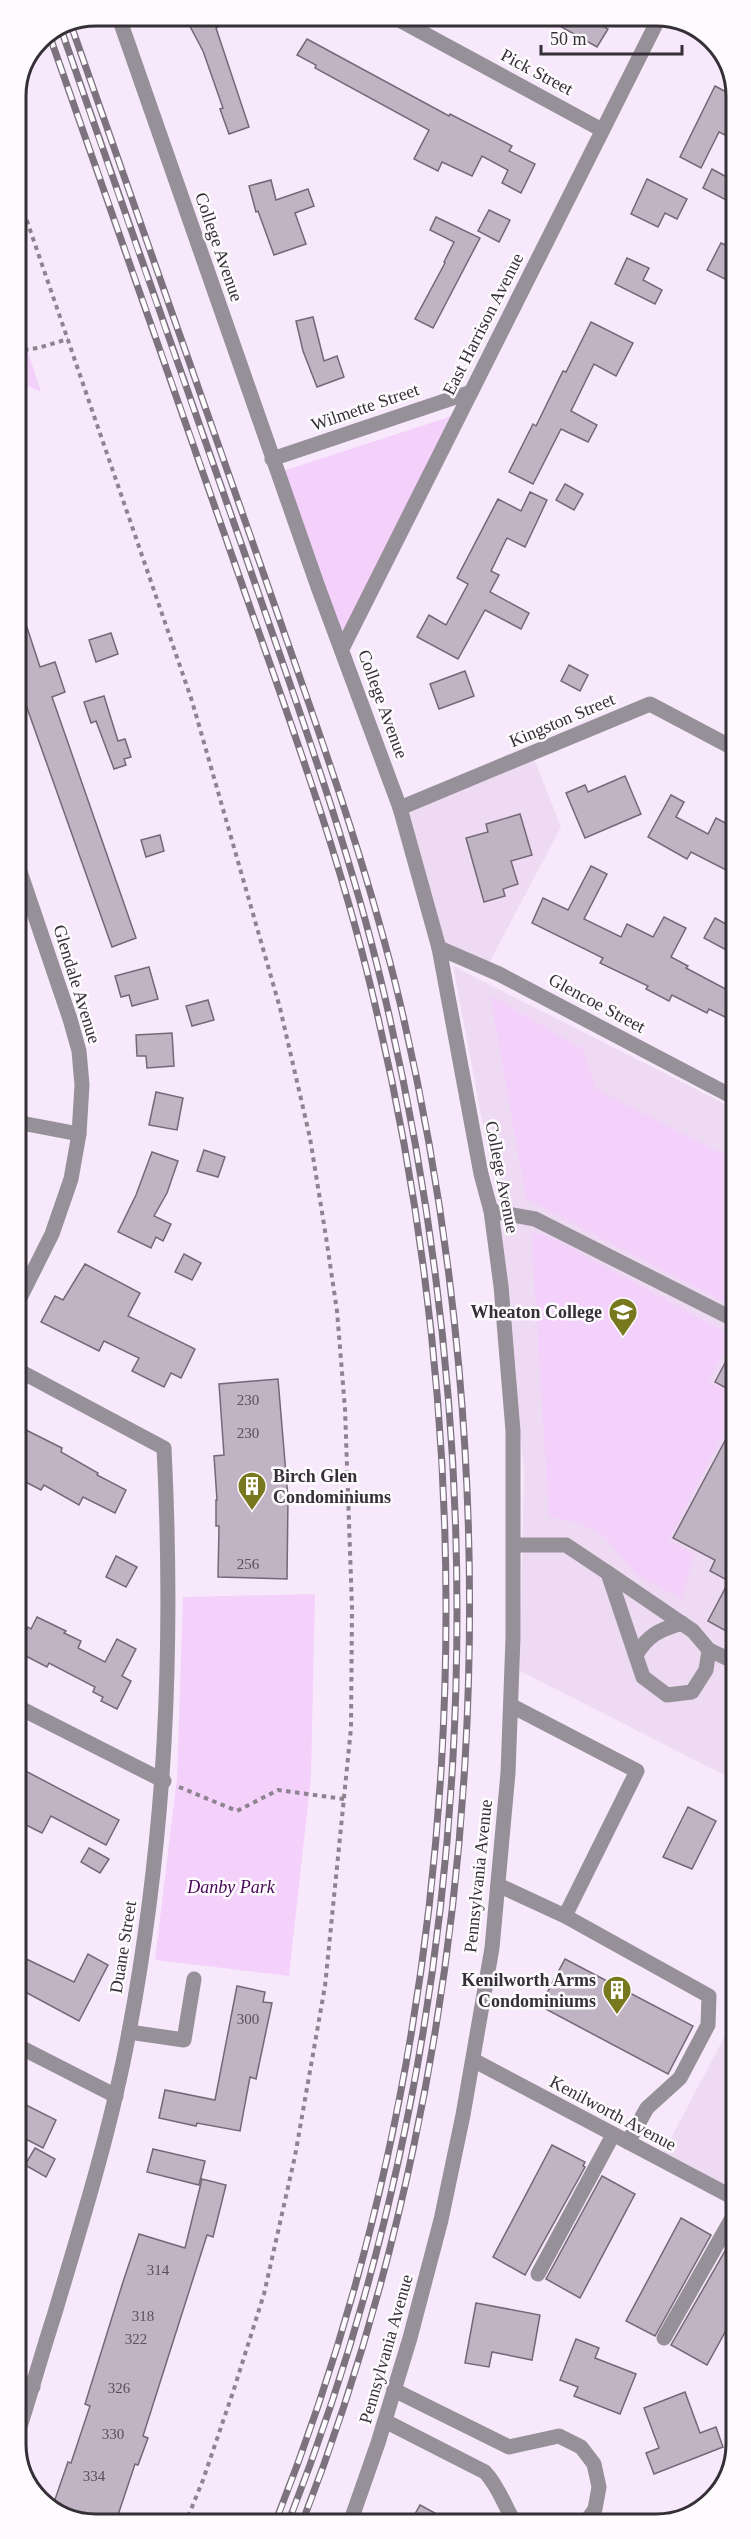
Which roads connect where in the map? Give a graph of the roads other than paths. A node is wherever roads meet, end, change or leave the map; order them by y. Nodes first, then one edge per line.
1 (122, 26) edge
2 (410, 26) edge
3 (655, 26) edge
4 (602, 130) junction
5 (471, 392) junction
6 (272, 459) junction
7 (342, 649) junction
8 (726, 744) edge
9 (400, 808) junction
10 (26, 890) edge
11 (439, 948) junction
12 (726, 1093) edge
13 (26, 1124) edge
14 (80, 1134) junction
15 (491, 1211) junction
16 (26, 1285) edge
17 (726, 1315) edge
18 (26, 1374) edge
19 (513, 1431) joint
20 (514, 1545) junction
21 (608, 1573) junction
22 (682, 1623) junction
23 (709, 1650) junction
24 (636, 1655) junction
25 (726, 1658) edge
26 (512, 1706) junction
27 (26, 1711) edge
28 (164, 1781) junction
29 (498, 1885) junction
30 (565, 1916) junction
31 (194, 1979) dead end
32 (129, 2032) junction
33 (26, 2050) edge
34 (473, 2060) junction
35 (116, 2096) junction
36 (613, 2135) junction
37 (628, 2142) junction
38 (726, 2194) edge
39 (726, 2229) edge
40 (538, 2274) dead end
41 (664, 2338) dead end
42 (26, 2384) edge
43 (33, 2387) junction
44 (394, 2390) junction
45 (26, 2408) edge
46 (385, 2421) junction
47 (353, 2513) edge
48 (509, 2514) edge
49 (592, 2514) edge

1 - 6 street, College Avenue
2 - 4 street, Pick Street
3 - 4 street, East Harrison Avenue
4 - 5 street, East Harrison Avenue
5 - 6 street, Wilmette Street
5 - 7 street, East Harrison Avenue
6 - 7 street, College Avenue
7 - 9 street, College Avenue
8 - 9 street, Kingston Street
9 - 11 street, College Avenue
10 - 14 street, Glendale Avenue
11 - 12 street, Glencoe Street
11 - 15 street, College Avenue
13 - 14 street
14 - 16 street, Glendale Avenue
15 - 17 street
15 - 19 street, College Avenue
18 - 28 street, Duane Street
19 - 20 street, Pennsylvania Avenue
20 - 21 street
20 - 26 street, Pennsylvania Avenue
21 - 22 street
21 - 24 street
22 - 23 street
22 - 24 street
23 - 24 street
23 - 25 street
26 - 29 street, Pennsylvania Avenue
26 - 30 street
27 - 28 street
28 - 32 street, Duane Street
29 - 30 street
29 - 34 street, Pennsylvania Avenue
30 - 37 street
31 - 32 street
32 - 35 street, Duane Street
33 - 35 street
34 - 36 street, Kenilworth Avenue
34 - 44 street, Pennsylvania Avenue
35 - 43 street, Duane Street
36 - 37 street, Kenilworth Avenue
36 - 40 street
37 - 38 street, Kenilworth Avenue
39 - 41 street
42 - 43 street
43 - 45 street, Duane Street
44 - 46 street, Pennsylvania Avenue
44 - 49 street
46 - 47 street, Pennsylvania Avenue
46 - 48 street

